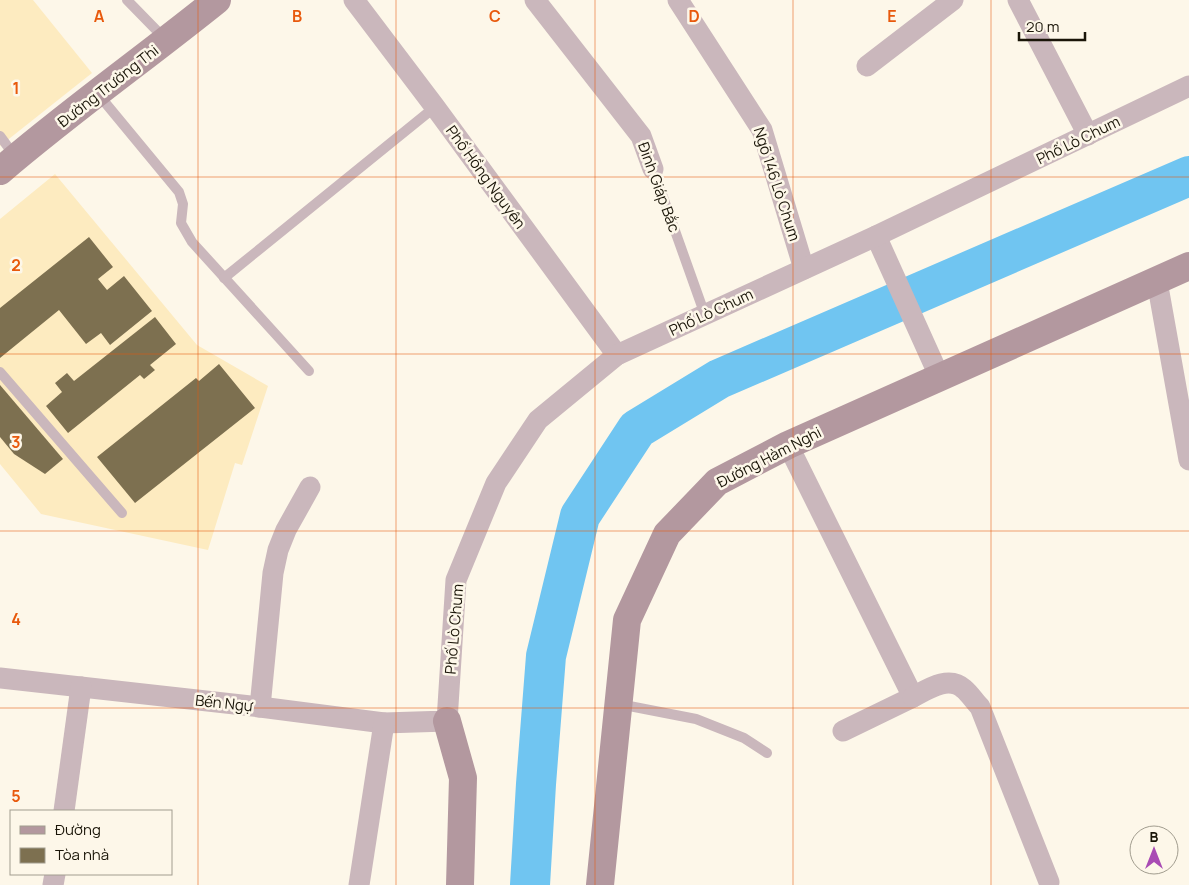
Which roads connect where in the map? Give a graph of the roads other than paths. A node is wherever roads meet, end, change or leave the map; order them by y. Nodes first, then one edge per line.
1 (127, 0) edge
2 (217, 0) edge
3 (354, 0) edge
4 (535, 0) edge
5 (678, 0) edge
6 (953, 0) edge
7 (1018, 0) edge
8 (167, 40) junction
9 (867, 66) dead end
10 (1189, 86) edge
11 (97, 93) junction
12 (435, 107) junction
13 (1088, 135) junction
14 (0, 136) edge
15 (8, 165) edge
16 (653, 169) joint
17 (876, 236) junction
18 (1189, 266) edge
19 (804, 269) junction
20 (224, 278) junction
21 (1157, 281) junction
22 (705, 315) junction
23 (617, 355) junction
24 (309, 371) dead end
25 (0, 372) edge
26 (940, 378) junction
27 (788, 445) junction
28 (1189, 460) edge
29 (310, 487) dead end
30 (122, 513) dead end
31 (0, 678) edge
32 (82, 687) junction
33 (913, 697) junction
34 (618, 703) junction
35 (260, 707) junction
36 (447, 722) junction
37 (384, 723) junction
38 (843, 731) dead end
39 (767, 752) dead end
40 (64, 810) edge
41 (1049, 882) dead end
42 (358, 885) edge
43 (460, 885) edge
44 (600, 885) edge

1 - 8 lane
2 - 8 street, Đường Trường Thi
3 - 12 street, Phố Hồng Nguyên
4 - 16 street, Đinh Giáp Bắc
5 - 19 street, Ngõ 146 Lò Chum
6 - 9 street
7 - 13 street
8 - 11 street, Đường Trường Thi
10 - 13 street, Phố Lò Chum
11 - 15 street, Đường Trường Thi
11 - 20 lane
12 - 20 lane
12 - 23 street, Phố Hồng Nguyên
13 - 17 street, Phố Lò Chum
14 - 15 lane
16 - 22 lane, Đinh Giáp Bắc
17 - 19 street, Phố Lò Chum
17 - 26 street
18 - 21 street, Đường Hàm Nghi
19 - 22 street, Phố Lò Chum
20 - 24 lane
21 - 26 street, Đường Hàm Nghi
21 - 28 street
22 - 23 street, Phố Lò Chum
23 - 36 street, Phố Lò Chum
25 - 30 lane
26 - 27 street, Đường Hàm Nghi
27 - 33 street
27 - 34 street, Đường Hàm Nghi
29 - 35 street
31 - 32 street, Bến Ngự
32 - 35 street, Bến Ngự
32 - 40 street
33 - 38 street
33 - 41 street
34 - 39 lane
34 - 44 street, Đường Hàm Nghi
35 - 37 street, Bến Ngự
36 - 37 street, Bến Ngự
36 - 43 street
37 - 42 street

